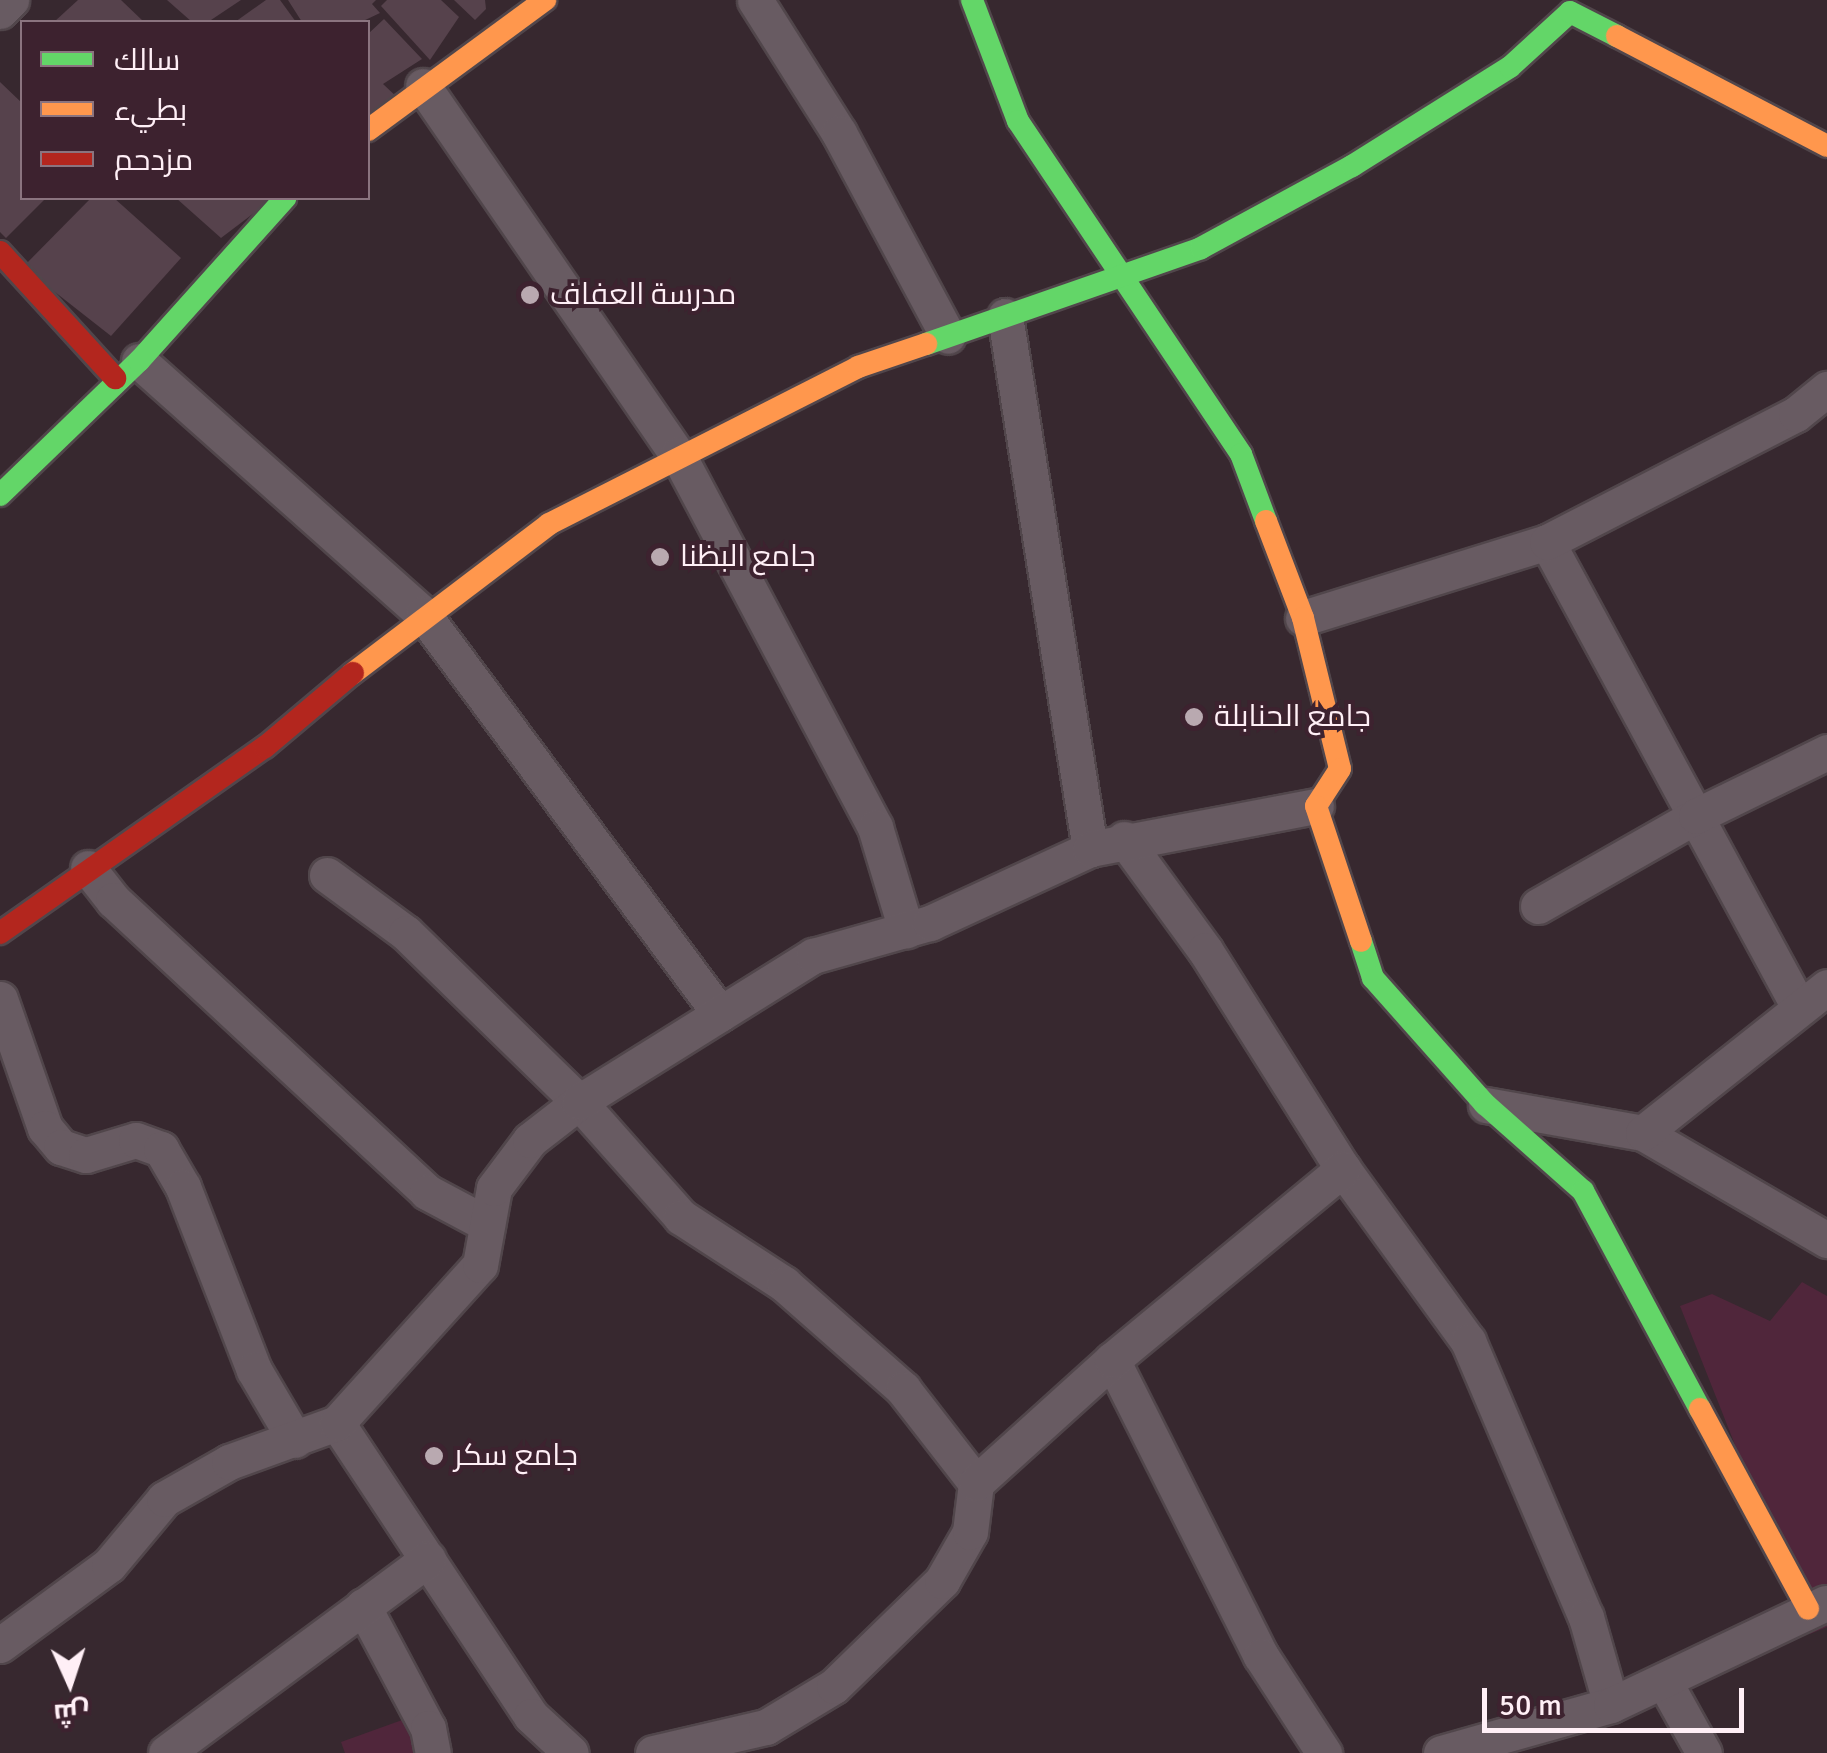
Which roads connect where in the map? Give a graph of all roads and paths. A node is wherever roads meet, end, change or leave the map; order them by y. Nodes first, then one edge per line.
1 (12, 0) edge
2 (545, 0) edge
3 (755, 0) edge
4 (972, 0) edge
5 (0, 11) edge
6 (423, 86) junction
7 (370, 128) edge
8 (1827, 146) edge
9 (282, 200) edge
10 (0, 252) edge
11 (1127, 277) junction
12 (1006, 316) junction
13 (948, 336) junction
14 (127, 369) junction
15 (1827, 389) edge
16 (678, 455) junction
17 (0, 495) edge
18 (1547, 542) junction
19 (423, 614) junction
20 (1303, 618) junction
21 (1827, 752) edge
22 (1316, 806) junction
23 (1696, 816) junction
24 (1124, 839) junction
25 (1090, 849) junction
26 (88, 868) junction
27 (327, 874) dead end
28 (1538, 906) dead end
29 (906, 930) junction
30 (0, 933) edge
31 (1813, 997) edge
32 (0, 999) edge
33 (720, 1014) junction
34 (579, 1102) junction
35 (1485, 1104) junction
36 (1643, 1133) junction
37 (1343, 1169) junction
38 (487, 1224) junction
39 (1827, 1240) edge
40 (1112, 1360) junction
41 (337, 1423) junction
42 (295, 1440) junction
43 (976, 1484) junction
44 (428, 1559) junction
45 (363, 1606) junction
46 (1818, 1606) edge
47 (0, 1645) edge
48 (1665, 1684) junction
49 (1611, 1705) junction
50 (166, 1753) edge
51 (433, 1753) edge
52 (570, 1753) edge
53 (653, 1753) edge
54 (1324, 1753) edge
55 (1441, 1753) edge
56 (1704, 1753) edge

1 - 5 street
2 - 6 street
3 - 13 street
4 - 11 street
6 - 7 street
6 - 16 street
8 - 11 street
9 - 14 street
10 - 14 street
11 - 12 street
11 - 20 street
12 - 13 street
12 - 25 street
13 - 16 street
14 - 17 street
14 - 19 street
15 - 18 street
16 - 19 street
16 - 29 street
18 - 20 street
18 - 23 street
19 - 26 street
19 - 33 street
20 - 22 street
21 - 23 street
22 - 24 street
22 - 35 street
23 - 28 street
23 - 31 street
24 - 25 street
24 - 37 street
25 - 29 street
26 - 30 street
26 - 38 street
27 - 34 street
29 - 33 street
31 - 36 street
32 - 42 street
33 - 34 street
34 - 38 street
34 - 43 street
35 - 36 street
35 - 46 street
36 - 39 street
37 - 40 street
37 - 49 street
38 - 41 street
40 - 43 street
40 - 54 street
41 - 42 street
41 - 44 street
42 - 47 street
43 - 53 street
44 - 45 street
44 - 52 street
45 - 50 street
45 - 51 street
46 - 48 street
48 - 49 street
48 - 56 street
49 - 55 street

